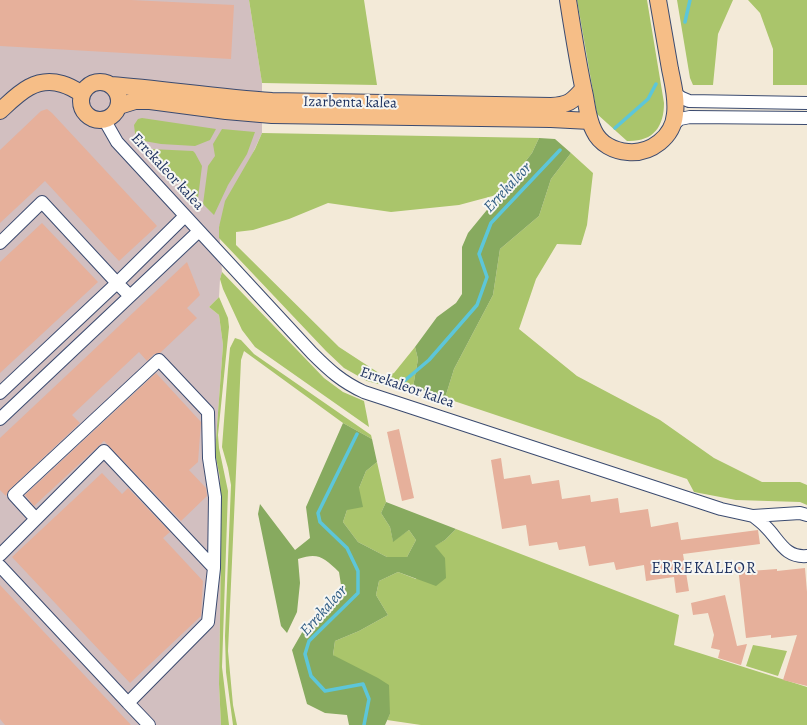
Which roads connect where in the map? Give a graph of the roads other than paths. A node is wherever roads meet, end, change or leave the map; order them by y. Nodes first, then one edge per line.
1 (568, 0) edge
2 (658, 0) edge
3 (111, 85) junction
4 (583, 89) junction
5 (674, 93) junction
6 (82, 94) junction
7 (807, 102) edge
8 (119, 106) junction
9 (0, 111) edge
10 (807, 118) edge
11 (105, 120) junction
12 (590, 121) junction
13 (673, 125) junction
14 (185, 216) junction
15 (199, 231) junction
16 (0, 243) edge
17 (117, 283) junction
18 (130, 296) junction
19 (0, 393) edge
20 (0, 419) edge
21 (807, 515) edge
22 (753, 516) junction
23 (36, 519) junction
24 (0, 555) edge
25 (807, 556) edge
26 (0, 566) edge
27 (214, 568) junction
28 (128, 703) junction
29 (149, 725) edge

1 - 4 main road
2 - 5 main road
3 - 4 main road, Izarbenta kalea
3 - 6 main road
3 - 8 main road
4 - 12 main road
5 - 7 street
5 - 13 main road
6 - 9 main road
6 - 11 main road
8 - 11 main road
8 - 12 main road, Izarbenta kalea
10 - 13 street
11 - 14 street, Errekaleor kalea
12 - 13 main road
14 - 15 street, Errekaleor kalea
14 - 17 street
15 - 18 street
15 - 22 street, Errekaleor kalea
16 - 17 street
17 - 18 street
17 - 19 street
18 - 20 street
21 - 22 street, Errekaleor kalea
22 - 25 street, Errekaleor kalea
23 - 24 street
23 - 27 street
23 - 27 street
26 - 28 street
27 - 28 street
28 - 29 street

